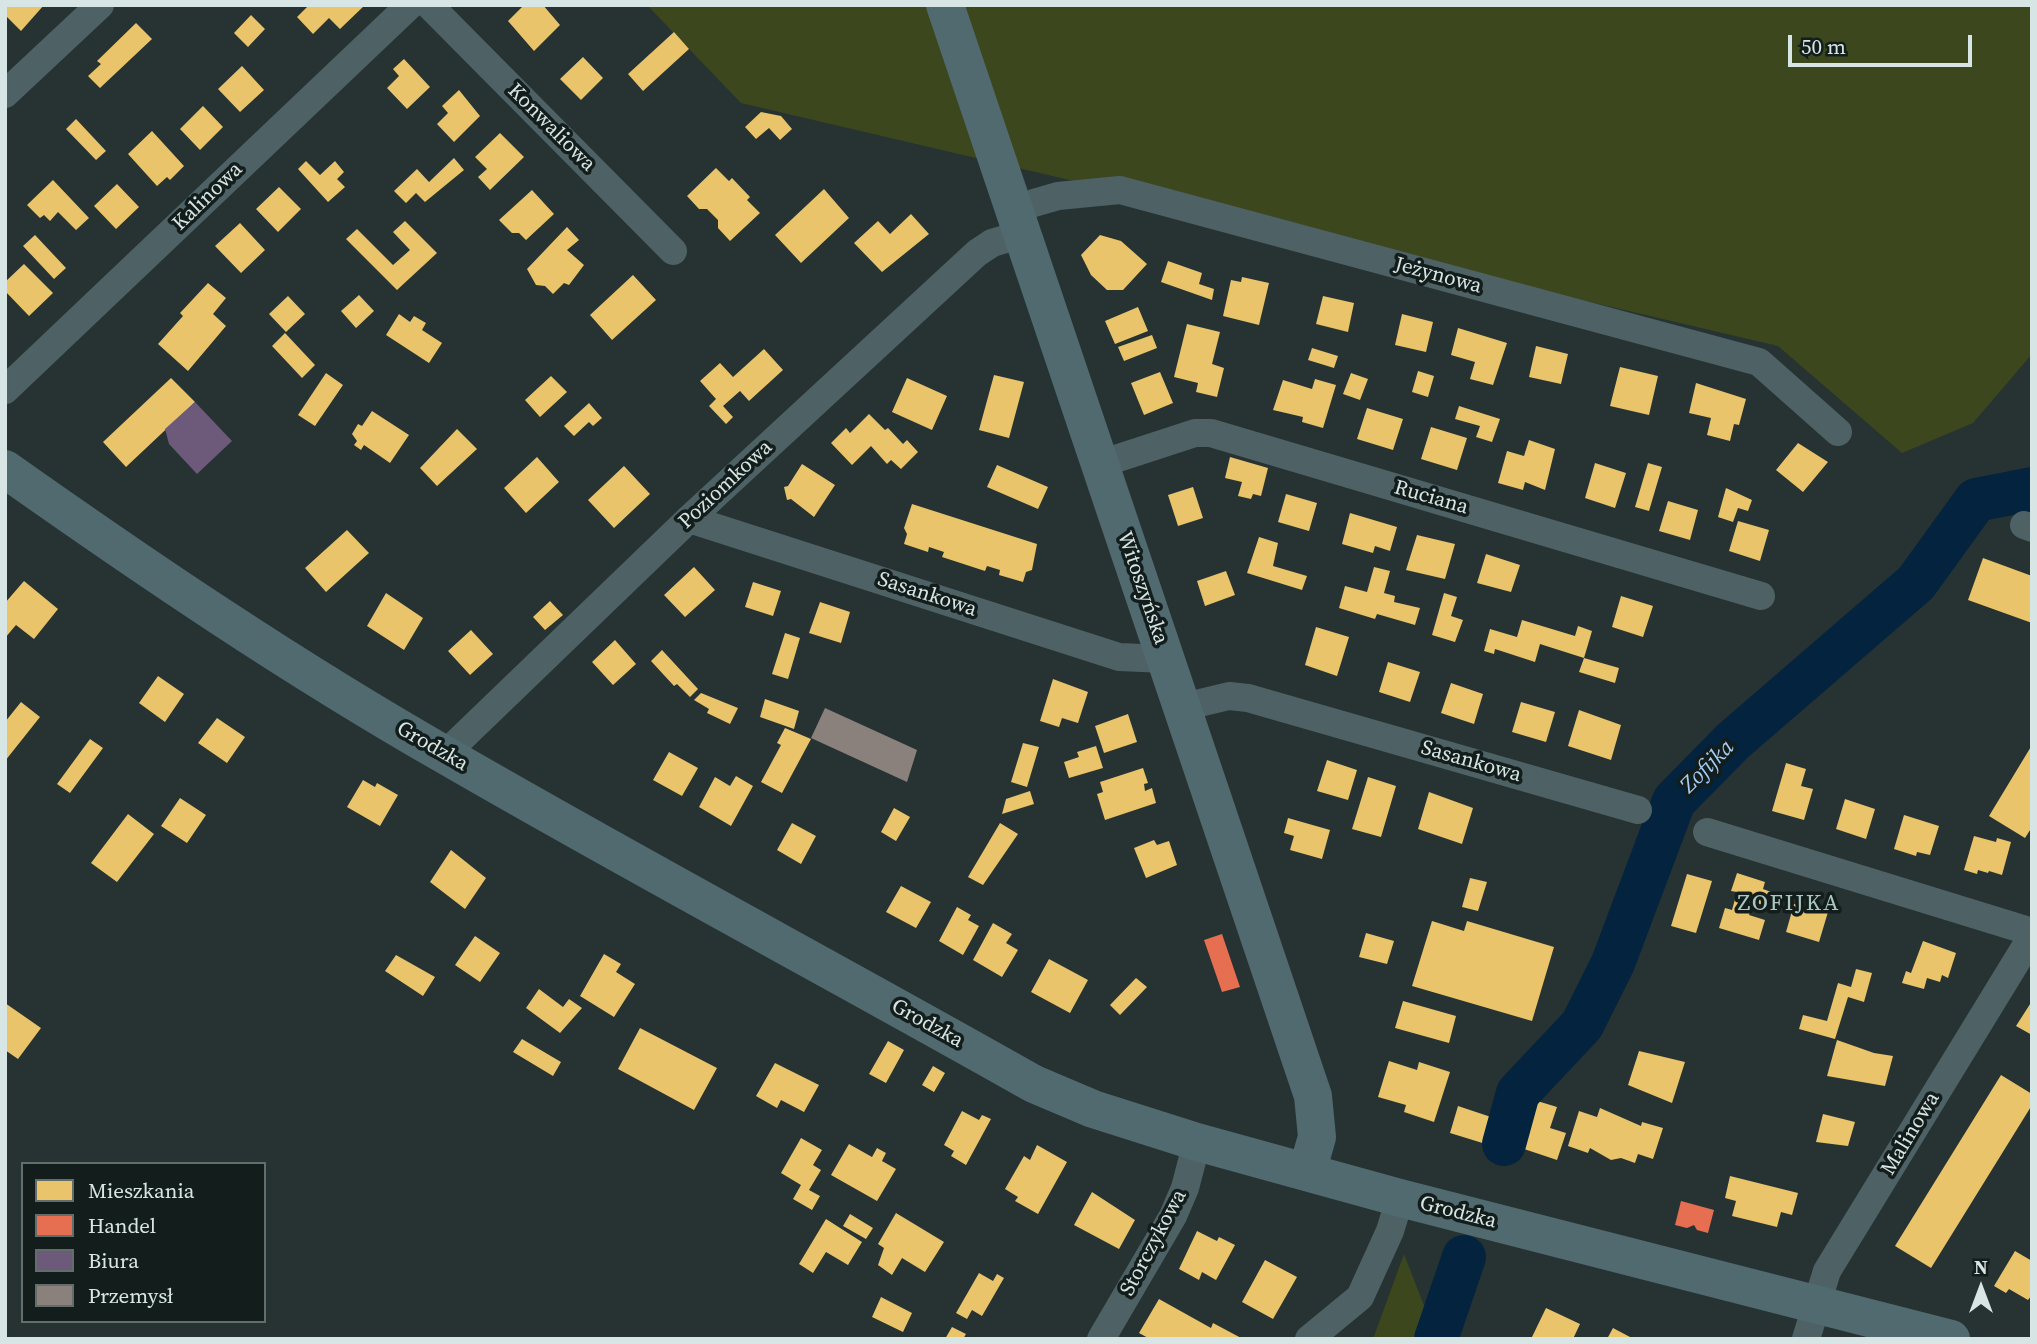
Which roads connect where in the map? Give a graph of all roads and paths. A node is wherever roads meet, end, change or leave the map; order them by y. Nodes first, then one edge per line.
1 (100, 5) edge
2 (410, 5) edge
3 (429, 5) edge
4 (945, 5) edge
5 (5, 94) edge
6 (1018, 221) junction
7 (673, 251) dead end
8 (5, 390) edge
9 (1839, 432) dead end
10 (1100, 464) junction
11 (5, 469) edge
12 (689, 519) junction
13 (1761, 596) dead end
14 (1166, 659) junction
15 (1182, 707) junction
16 (444, 755) junction
17 (1638, 810) dead end
18 (1707, 832) dead end
19 (2032, 934) edge
20 (1197, 1142) junction
21 (1307, 1172) junction
22 (1400, 1198) junction
23 (1819, 1304) junction
24 (1101, 1339) edge
25 (1309, 1339) edge
26 (1806, 1339) edge
27 (1951, 1339) edge

1 - 5 street
2 - 8 street, Kalinowa
3 - 7 street, Konwaliowa
4 - 6 street, Witoszyńska
6 - 9 street, Jeżynowa
6 - 10 street, Witoszyńska
6 - 12 street, Poziomkowa
10 - 13 street, Ruciana
10 - 14 street, Witoszyńska
11 - 16 street, Grodzka
12 - 14 street, Sasankowa
12 - 16 street, Poziomkowa
14 - 15 street, Witoszyńska
15 - 17 street, Sasankowa
15 - 21 street, Witoszyńska
16 - 20 street, Grodzka
18 - 19 street
19 - 23 street, Malinowa
20 - 21 street, Grodzka
20 - 24 street, Storczykowa
21 - 22 street, Grodzka
22 - 23 street, Grodzka
22 - 25 street
23 - 26 street, Malinowa
23 - 27 street, Grodzka

